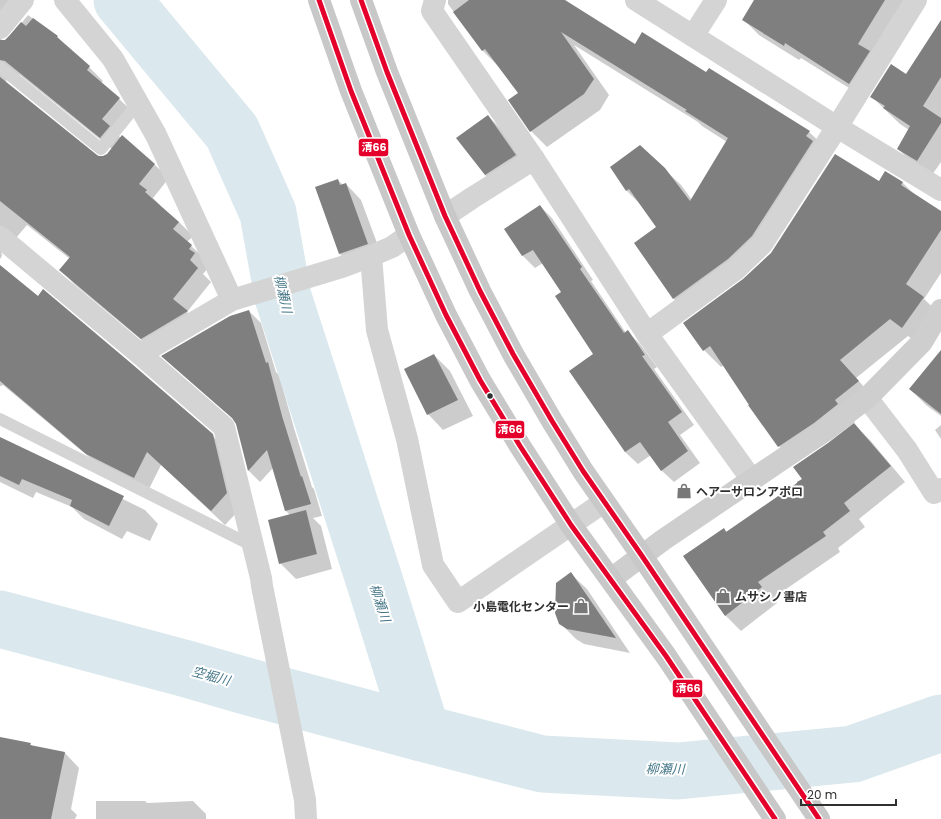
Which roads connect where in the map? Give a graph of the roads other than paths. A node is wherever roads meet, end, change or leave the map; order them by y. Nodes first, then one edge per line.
1 (23, 0) edge
2 (65, 0) edge
3 (319, 0) edge
4 (361, 0) edge
5 (435, 0) edge
6 (636, 0) edge
7 (716, 0) edge
8 (916, 0) edge
9 (0, 28) edge
10 (693, 36) junction
11 (0, 67) edge
12 (138, 103) junction
13 (837, 127) junction
14 (534, 159) junction
15 (941, 190) edge
16 (445, 216) junction
17 (409, 235) junction
18 (0, 237) edge
19 (371, 256) junction
20 (242, 297) junction
21 (941, 310) edge
22 (647, 334) junction
23 (140, 354) junction
24 (867, 398) junction
25 (0, 419) edge
26 (752, 480) junction
27 (941, 489) edge
28 (604, 502) junction
29 (571, 525) junction
30 (253, 546) junction
31 (642, 556) junction
32 (611, 579) junction
33 (306, 819) edge
34 (775, 819) edge
35 (819, 819) edge

1 - 9 street
2 - 12 street
3 - 17 main road
4 - 16 main road
5 - 14 street
6 - 10 street
7 - 10 street
8 - 13 street
10 - 13 street
11 - 12 lane
12 - 20 street
13 - 15 street
13 - 22 street
14 - 16 street
14 - 22 street
16 - 28 main road
17 - 19 street
17 - 29 main road
18 - 23 street
19 - 20 street
19 - 29 street
20 - 23 street
21 - 24 street
22 - 26 street
23 - 30 street
24 - 26 street
24 - 27 street
25 - 30 lane
26 - 31 street
28 - 29 street
28 - 31 main road
29 - 32 main road
30 - 33 street
31 - 32 street
31 - 35 main road
32 - 34 main road

